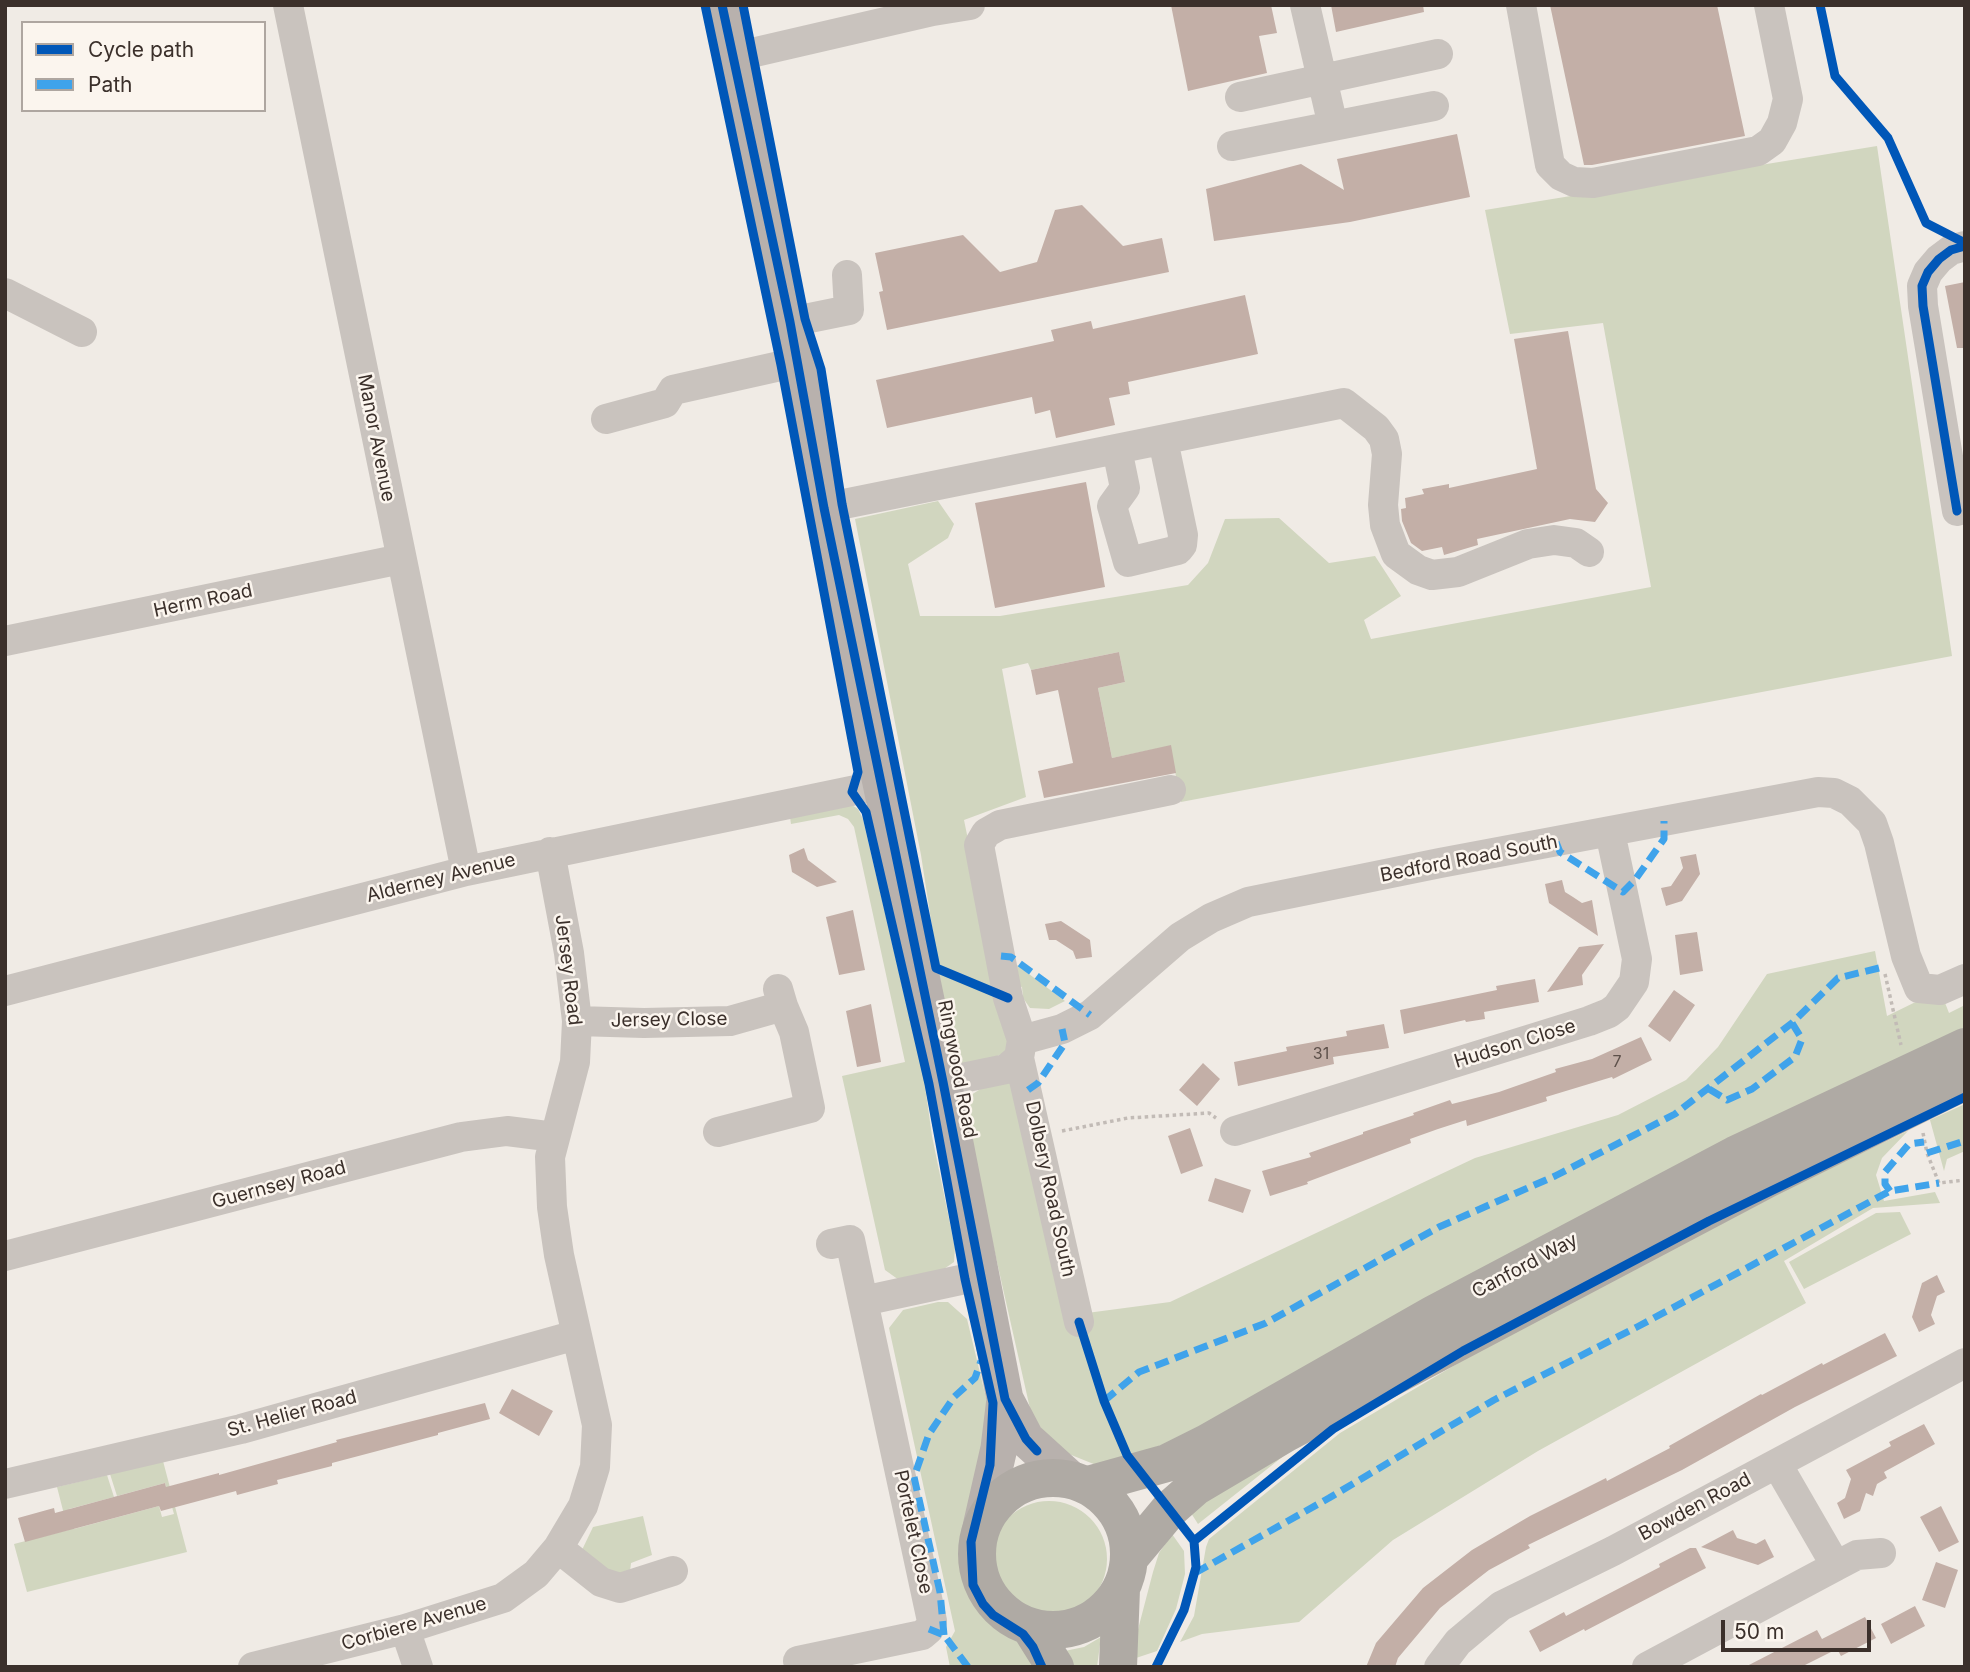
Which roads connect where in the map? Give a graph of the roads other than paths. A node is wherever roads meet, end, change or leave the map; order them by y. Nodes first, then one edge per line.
1 (288, 5) edge
2 (723, 5) edge
3 (970, 5) edge
4 (1305, 5) edge
5 (1521, 5) edge
6 (1769, 5) edge
7 (1438, 54) dead end
8 (734, 57) junction
9 (1322, 80) junction
10 (1240, 97) dead end
11 (1434, 106) dead end
12 (1333, 126) junction
13 (1232, 146) dead end
14 (1965, 246) edge
15 (847, 275) dead end
16 (5, 293) edge
17 (790, 322) junction
18 (82, 332) dead end
19 (798, 362) junction
20 (606, 419) dead end
21 (1163, 440) junction
22 (1956, 448) edge
23 (1117, 449) junction
24 (824, 508) junction
25 (1957, 511) dead end
26 (1589, 552) dead end
27 (401, 559) junction
28 (5, 640) edge
29 (880, 785) junction
30 (1171, 790) dead end
31 (1610, 832) junction
32 (550, 852) junction
33 (466, 871) junction
34 (1965, 979) edge
35 (5, 991) edge
36 (577, 1021) junction
37 (1965, 1046) edge
38 (1020, 1049) junction
39 (943, 1082) junction
40 (1965, 1082) edge
41 (1234, 1130) road end
42 (718, 1132) dead end
43 (555, 1137) junction
44 (840, 1242) dead end
45 (5, 1256) edge
46 (979, 1276) junction
47 (863, 1301) junction
48 (1079, 1322) dead end
49 (576, 1335) junction
50 (1965, 1363) edge
51 (1005, 1399) junction
52 (1777, 1464) junction
53 (1078, 1482) junction
54 (5, 1484) edge
55 (981, 1527) junction
56 (558, 1548) junction
57 (1881, 1553) dead end
58 (1836, 1566) junction
59 (673, 1571) dead end
60 (1126, 1573) junction
61 (1030, 1627) junction
62 (405, 1629) junction
63 (797, 1658) edge
64 (253, 1667) edge
65 (418, 1667) edge
66 (1055, 1667) edge
67 (1118, 1667) edge
68 (1439, 1667) edge
69 (1647, 1667) edge

1 - 27 street, Manor Avenue
2 - 8 main road, Ringwood Road
3 - 8 street
4 - 9 street
5 - 6 street
7 - 9 street
8 - 17 main road, Ringwood Road
9 - 10 street
9 - 12 street
11 - 12 street
12 - 13 street
14 - 22 street
15 - 17 street
16 - 18 street
17 - 19 main road, Ringwood Road
19 - 20 street
19 - 24 main road, Ringwood Road
21 - 23 street
21 - 23 street
21 - 26 street
22 - 25 street
23 - 24 street
24 - 29 main road, Ringwood Road
27 - 28 street, Herm Road
27 - 33 street, Manor Avenue
29 - 32 street, Alderney Avenue
29 - 39 main road, Ringwood Road
30 - 38 street, Dolbery Road South
31 - 34 street, Bedford Road South
31 - 38 street, Bedford Road South
31 - 41 street, Hudson Close
32 - 33 street, Alderney Avenue
32 - 36 street, Jersey Road
33 - 35 street, Alderney Avenue
36 - 42 street, Jersey Close
36 - 43 street, Jersey Road
37 - 53 highway, Canford Way
38 - 39 street, Bedford Road South
38 - 48 street, Dolbery Road South
39 - 46 main road, Ringwood Road
40 - 60 highway, Canford Way
43 - 45 street, Guernsey Road
43 - 49 street, Jersey Road
44 - 47 street, Portelet Close
46 - 47 street
46 - 51 main road, Ringwood Road
47 - 63 street, Portelet Close
49 - 54 street, St. Helier Road
49 - 56 street, Corbiere Avenue
50 - 52 street, Bowden Road
51 - 53 main road, Ringwood Road
51 - 55 main road, Ringwood Road
52 - 58 street
52 - 68 street, Bowden Road
53 - 55 highway
53 - 60 highway
55 - 61 highway
56 - 59 street
56 - 62 street, Corbiere Avenue
57 - 58 street
58 - 69 street
60 - 61 highway
60 - 67 highway
61 - 66 highway
62 - 64 street, Corbiere Avenue
62 - 65 street

